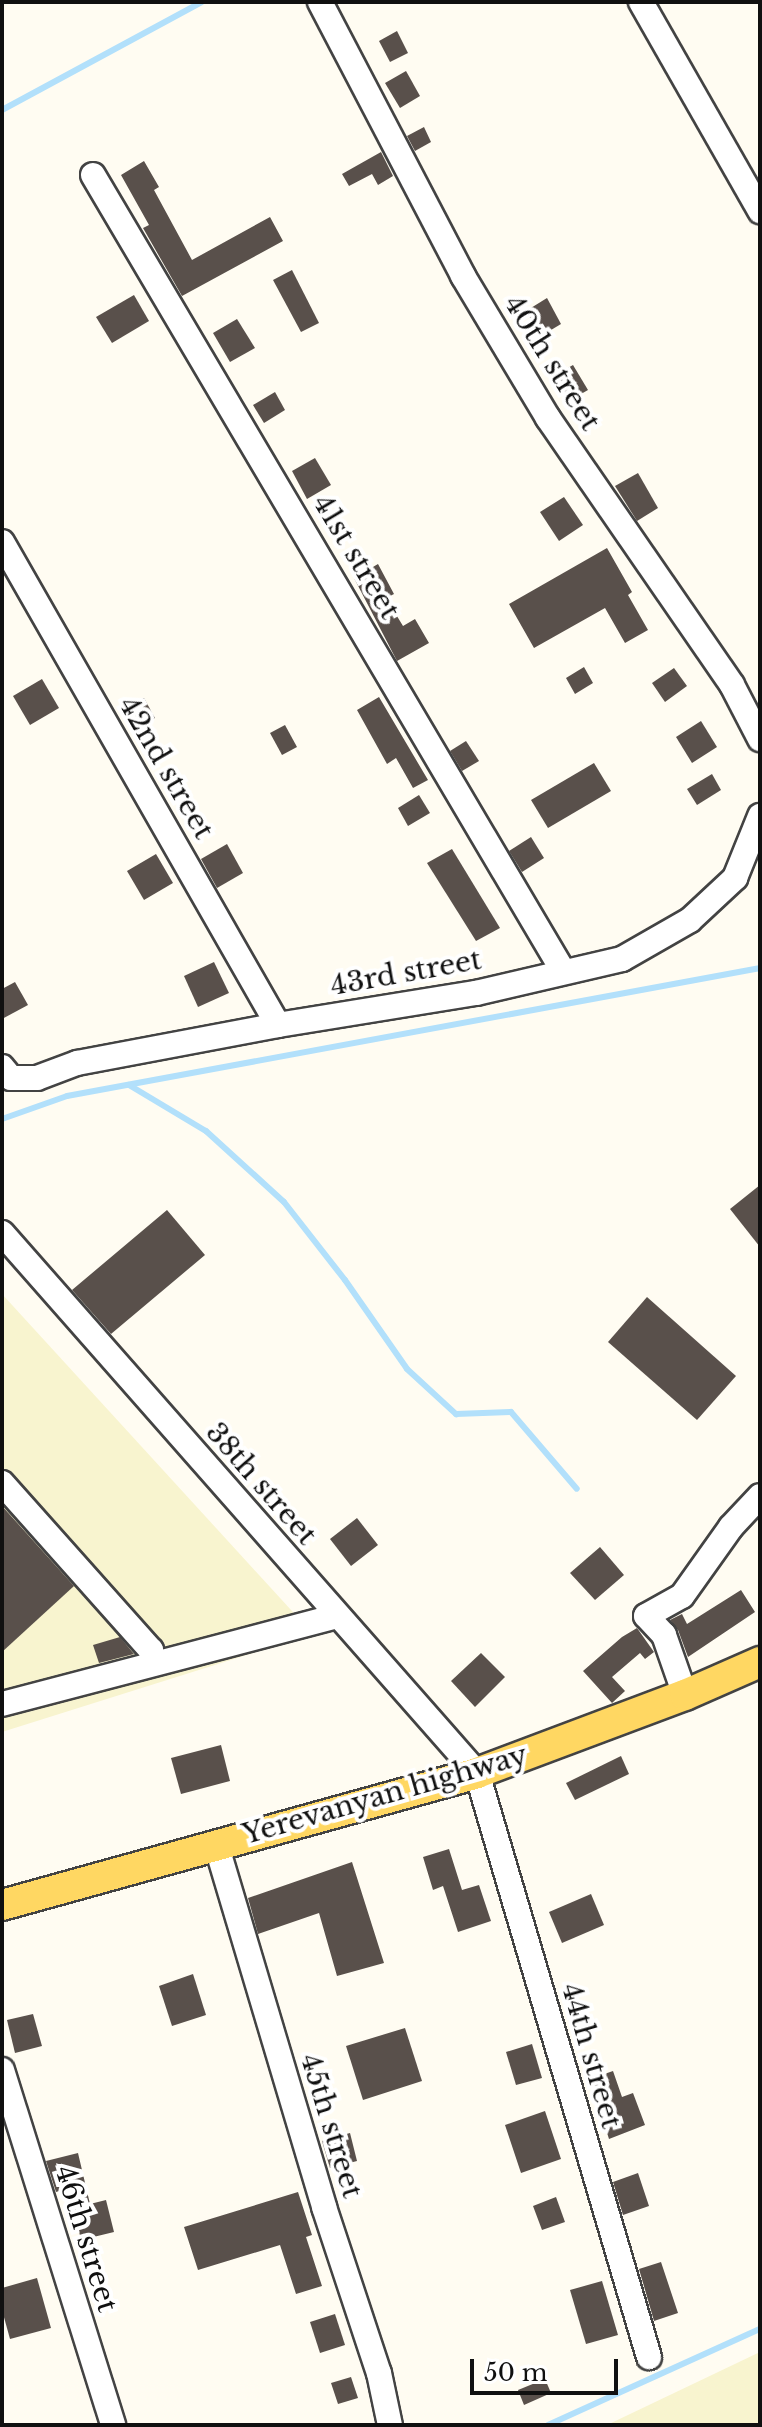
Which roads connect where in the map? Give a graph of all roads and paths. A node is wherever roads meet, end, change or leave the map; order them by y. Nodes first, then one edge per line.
1 (320, 2) edge
2 (641, 2) edge
3 (93, 175) dead end
4 (760, 211) edge
5 (2, 542) edge
6 (760, 739) edge
7 (760, 816) edge
8 (760, 868) edge
9 (735, 878) junction
10 (563, 971) junction
11 (278, 1025) junction
12 (2, 1067) edge
13 (2, 1233) edge
14 (2, 1483) edge
15 (760, 1496) edge
16 (338, 1616) junction
17 (760, 1662) edge
18 (153, 1663) junction
19 (685, 1695) junction
20 (2, 1704) edge
21 (477, 1773) junction
22 (216, 1844) junction
23 (2, 1905) edge
24 (2, 2070) edge
25 (649, 2357) dead end
26 (113, 2425) edge
27 (390, 2425) edge

1 - 6 street, 40th street
2 - 4 street
3 - 10 street, 41st street
5 - 11 street, 42nd street
7 - 9 street, 43rd street
8 - 9 street
9 - 10 street, 43rd street
10 - 11 street, 43rd street
11 - 12 street, 43rd street
13 - 16 street, 38th street
14 - 18 street
15 - 19 street
16 - 18 street
16 - 21 street, 38th street
17 - 19 main road, Yerevanyan highway
18 - 20 street
19 - 21 main road, Yerevanyan highway
21 - 22 main road, Yerevanyan highway
21 - 25 street, 44th street
22 - 23 main road, Yerevanyan highway
22 - 27 street, 45th street
24 - 26 street, 46th street

